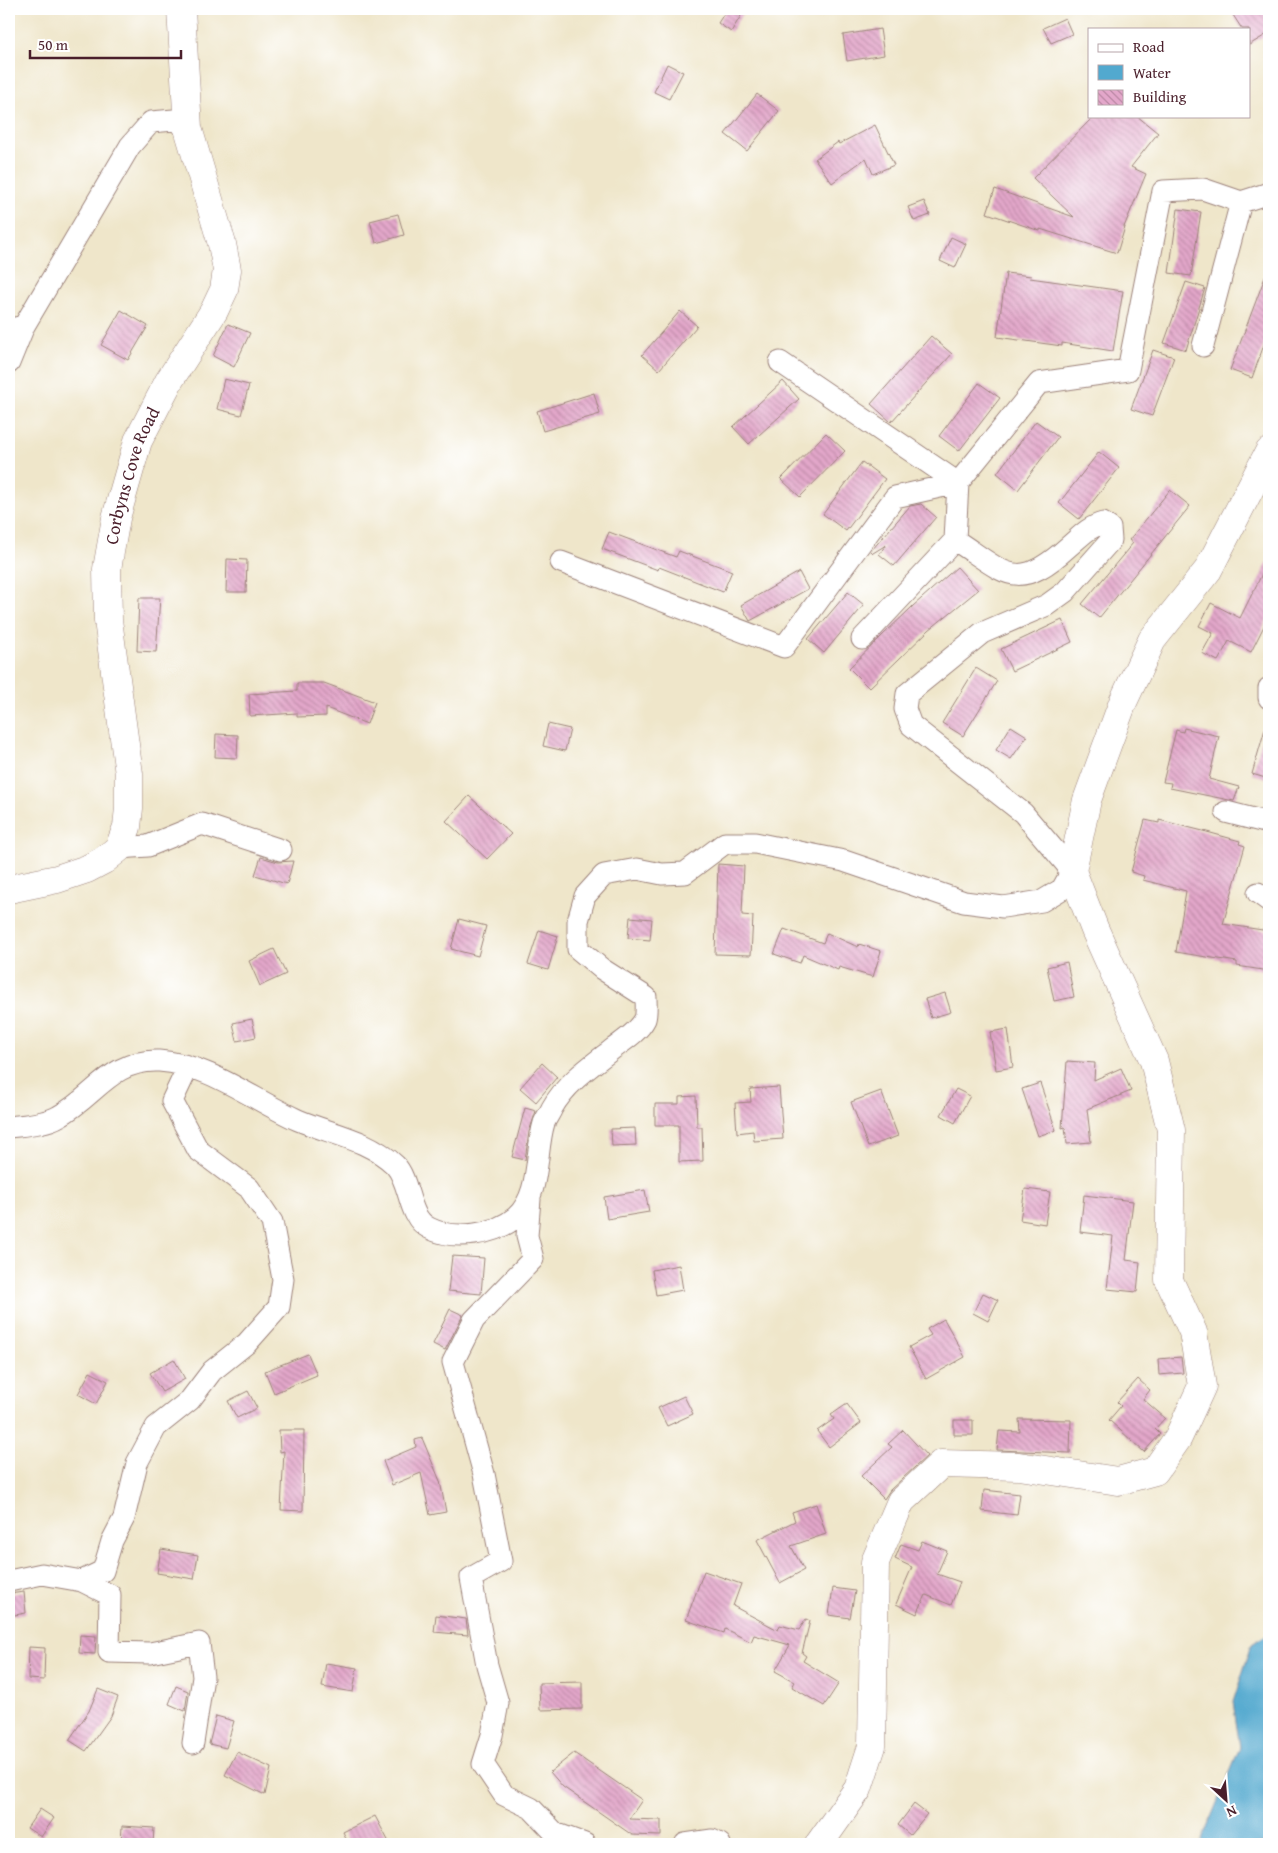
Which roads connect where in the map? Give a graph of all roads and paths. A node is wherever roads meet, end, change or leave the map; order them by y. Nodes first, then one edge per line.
1 (180, 9) edge
2 (188, 128) junction
3 (1269, 193) edge
4 (1241, 202) junction
5 (16, 326) edge
6 (1203, 346) dead end
7 (780, 362) dead end
8 (9, 363) edge
9 (1269, 452) edge
10 (958, 483) junction
11 (955, 540) junction
12 (561, 562) dead end
13 (862, 639) dead end
14 (1269, 688) edge
15 (1269, 698) edge
16 (1226, 812) dead end
17 (1269, 823) edge
18 (119, 848) junction
19 (281, 850) dead end
20 (1072, 871) junction
21 (9, 889) edge
22 (188, 1066) junction
23 (9, 1127) edge
24 (530, 1195) junction
25 (9, 1581) edge
26 (82, 1581) junction
27 (193, 1743) dead end
28 (585, 1844) edge
29 (685, 1844) edge
30 (720, 1844) edge
31 (819, 1844) edge

1 - 2 main road, Corbyns Cove Road
2 - 5 street
2 - 18 main road, Corbyns Cove Road
3 - 4 street
4 - 6 street
4 - 10 street
5 - 8 street
7 - 10 street
9 - 20 main road
10 - 11 street
10 - 12 street
11 - 13 street
11 - 20 street
14 - 15 street
16 - 17 street
18 - 19 street
18 - 21 main road
20 - 24 street
20 - 31 main road
22 - 23 street
22 - 24 street
22 - 26 street
24 - 28 street
25 - 26 street
26 - 27 street
29 - 30 street

